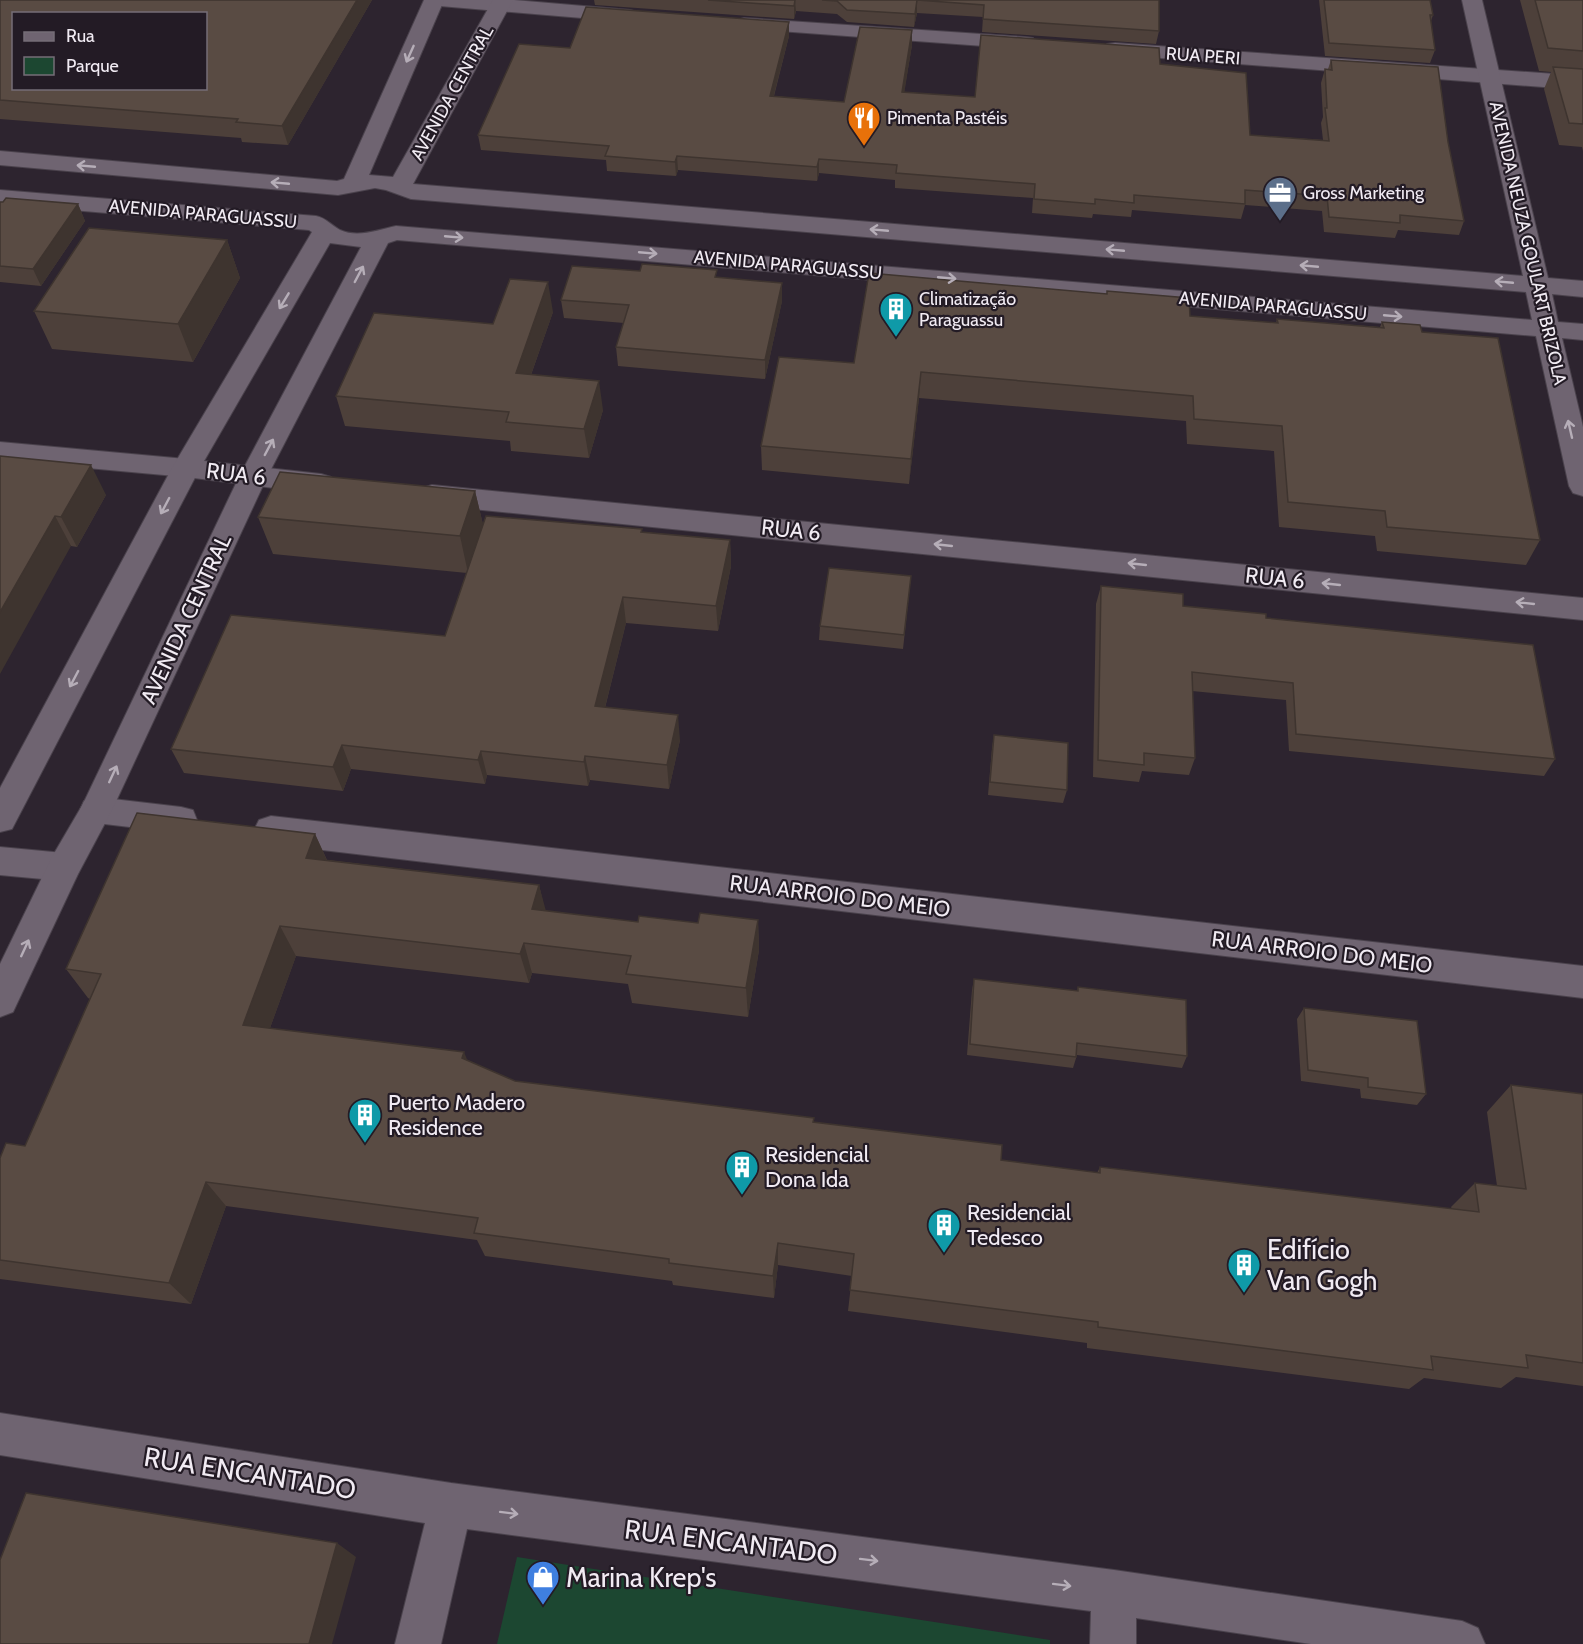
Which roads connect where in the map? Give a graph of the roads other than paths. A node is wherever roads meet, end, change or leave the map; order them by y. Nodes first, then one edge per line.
1 (434, 0) edge
2 (440, 0) edge
3 (1472, 0) edge
4 (501, 3) edge
5 (655, 17) edge
6 (727, 22) edge
7 (1048, 45) edge
8 (1096, 48) edge
9 (1490, 76) junction
10 (1583, 83) edge
11 (0, 158) edge
12 (346, 185) junction
13 (406, 189) junction
14 (0, 197) edge
15 (320, 228) junction
16 (922, 234) junction
17 (387, 236) junction
18 (915, 275) junction
19 (1537, 285) junction
20 (1583, 289) edge
21 (1547, 329) junction
22 (1583, 332) edge
23 (0, 451) edge
24 (186, 468) junction
25 (254, 477) junction
26 (348, 486) edge
27 (1583, 486) edge
28 (408, 492) edge
29 (1583, 609) edge
30 (96, 810) junction
31 (0, 819) edge
32 (0, 861) edge
33 (64, 867) junction
34 (1583, 982) edge
35 (0, 1001) edge
36 (0, 1434) edge
37 (451, 1505) junction
38 (1114, 1592) junction
39 (418, 1644) edge
40 (1113, 1644) edge
41 (1462, 1644) edge

1 -> 12 main road
2 - 4 main road
3 - 9 main road, AVENIDA NEUZA GOULART BRIZOLA
4 - 5 main road
4 - 13 main road, AVENIDA CENTRAL
6 - 7 main road
8 - 9 main road, RUA PERI
9 - 10 main road, RUA PERI
9 - 19 main road, AVENIDA NEUZA GOULART BRIZOLA
12 -> 11 main road, AVENIDA PARAGUASSU
12 - 13 main road, AVENIDA PARAGUASSU
12 - 15 main road
16 -> 13 main road, AVENIDA PARAGUASSU
13 - 17 main road, AVENIDA CENTRAL
14 - 15 main road, AVENIDA PARAGUASSU
15 - 17 main road, AVENIDA PARAGUASSU
15 -> 24 main road
16 - 18 main road
19 -> 16 main road, AVENIDA PARAGUASSU
17 -> 18 main road, AVENIDA PARAGUASSU
25 -> 17 main road, AVENIDA CENTRAL
18 -> 21 main road, AVENIDA PARAGUASSU
19 - 20 main road, AVENIDA PARAGUASSU
19 - 21 main road, AVENIDA NEUZA GOULART BRIZOLA
21 - 22 main road, AVENIDA PARAGUASSU
27 -> 21 main road, AVENIDA NEUZA GOULART BRIZOLA
23 - 24 main road, RUA 6
24 - 25 main road, RUA 6
24 -> 31 main road
25 - 26 main road, RUA 6
30 -> 25 main road, AVENIDA CENTRAL
29 -> 28 main road, RUA 6
30 - 33 main road, AVENIDA CENTRAL
30 - 34 main road, RUA ARROIO DO MEIO
32 - 33 main road
35 -> 33 main road, AVENIDA CENTRAL
36 - 37 main road, RUA ENCANTADO
37 -> 38 main road, RUA ENCANTADO
37 - 39 main road
38 - 40 main road
38 - 41 main road, RUA ENCANTADO

